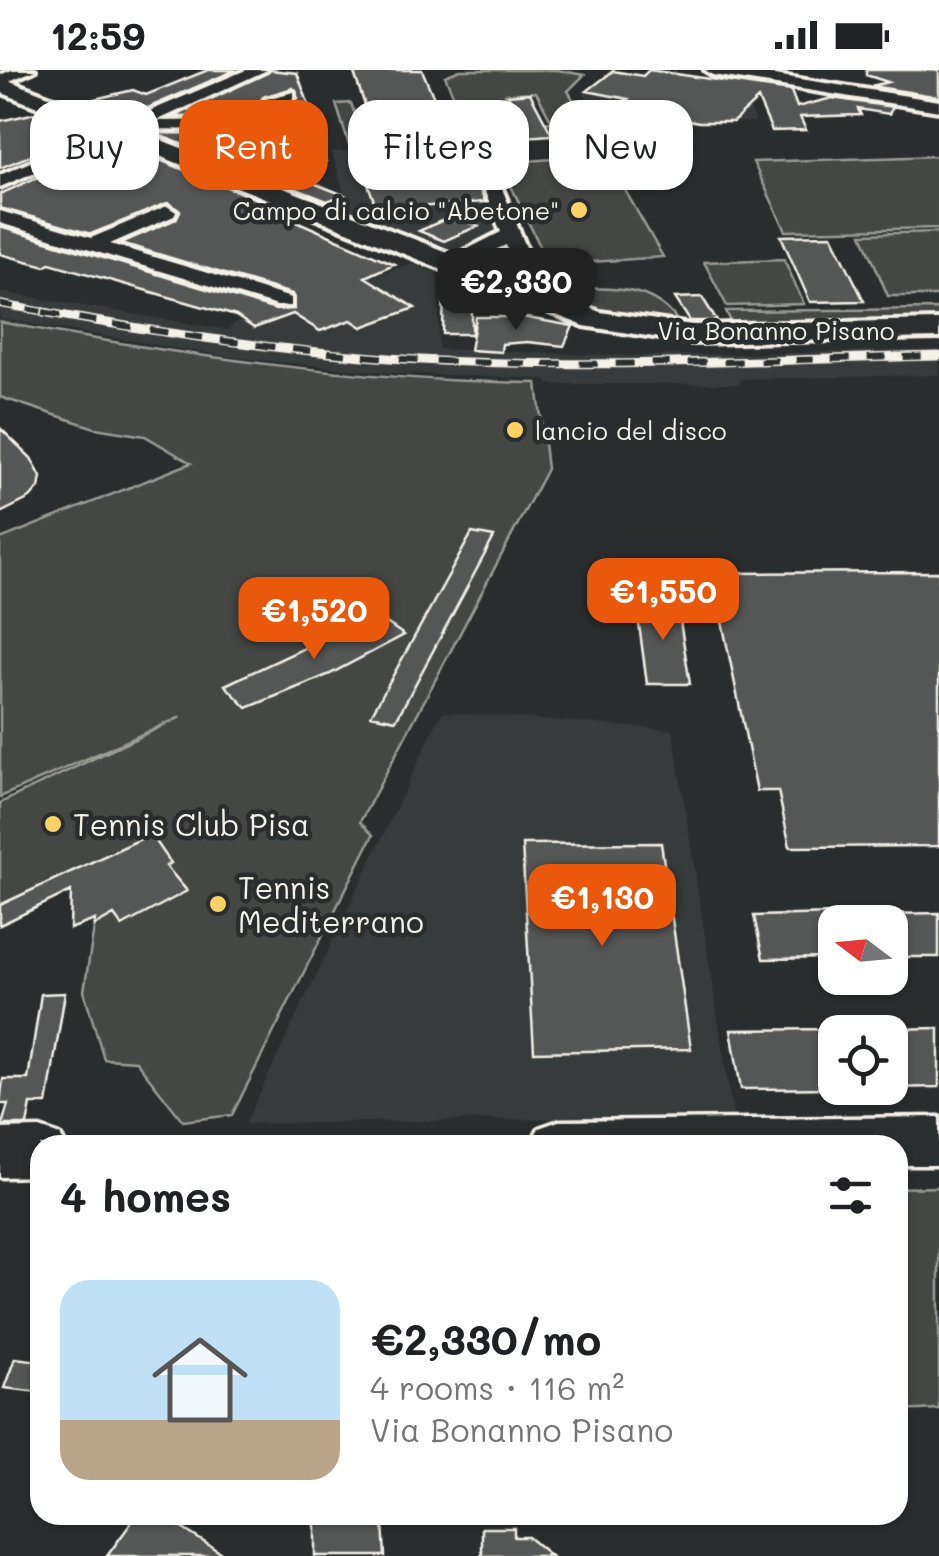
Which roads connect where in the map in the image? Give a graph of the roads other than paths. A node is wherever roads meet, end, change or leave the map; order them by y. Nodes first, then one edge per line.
1 (28, 70) edge
2 (260, 70) edge
3 (713, 70) edge
4 (0, 82) edge
5 (288, 95) dead end
6 (48, 100) edge
7 (277, 100) edge
8 (939, 106) edge
9 (159, 113) edge
10 (159, 143) edge
11 (30, 169) edge
12 (0, 182) edge
13 (494, 190) edge
14 (167, 212) dead end
15 (0, 217) edge
16 (513, 234) junction
17 (94, 244) junction
18 (448, 264) junction
19 (538, 301) junction
20 (284, 302) dead end
21 (939, 329) edge
22 (908, 1140) edge
23 (939, 1140) edge
24 (30, 1152) edge
25 (0, 1153) edge

1 - 4 street
2 - 9 street
3 - 8 street
4 - 6 main road, Via Bonanno Pisano
5 - 7 street
10 - 18 main road, Via Bonanno Pisano
11 - 12 street
13 - 16 street
14 - 17 street
15 - 17 street
16 - 18 street
16 - 19 street
17 - 20 street
18 - 19 main road, Via Bonanno Pisano
19 - 21 main road, Via Bonanno Pisano
22 - 23 main road
24 - 25 main road

